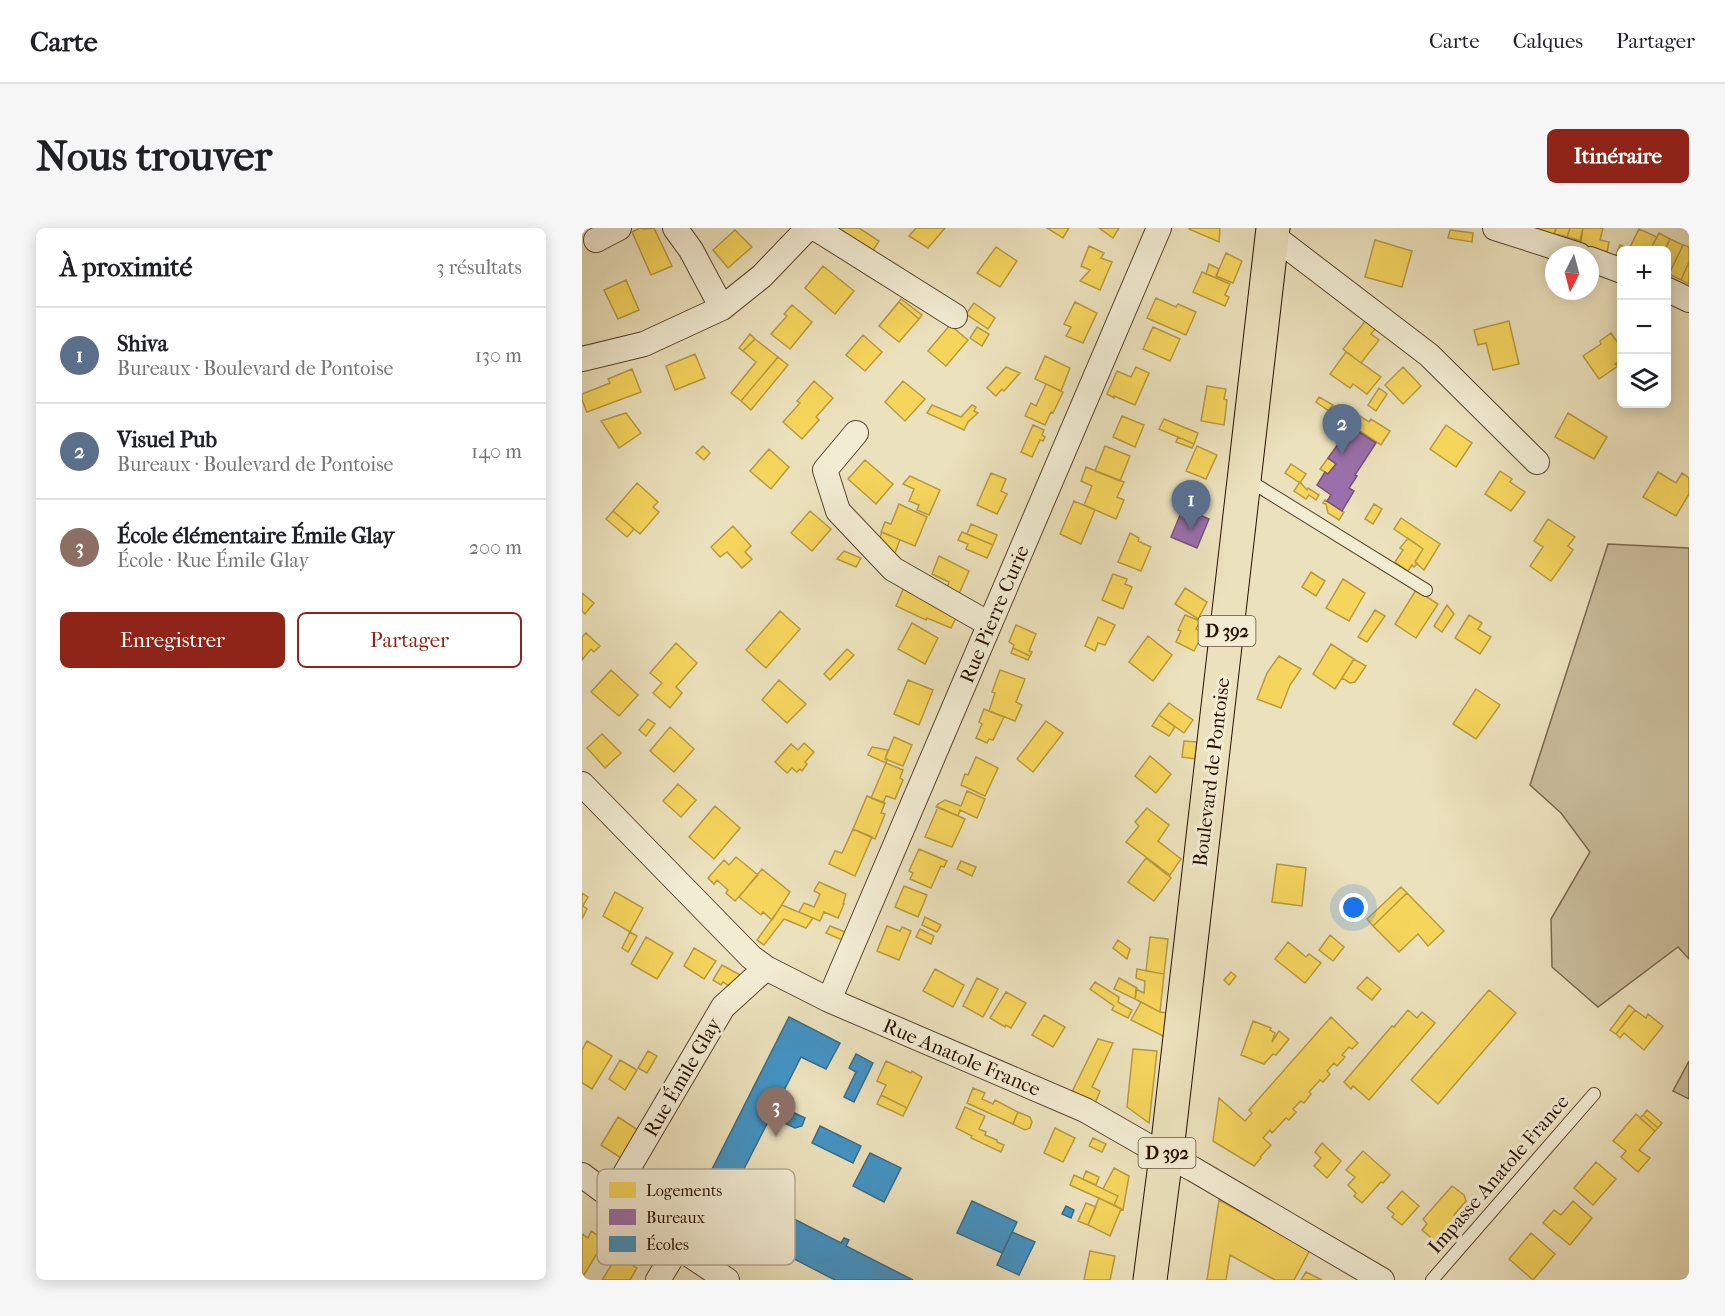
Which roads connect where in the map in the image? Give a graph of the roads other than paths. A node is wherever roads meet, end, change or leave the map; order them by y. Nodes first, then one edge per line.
1 (619, 228) edge
2 (675, 228) edge
3 (808, 228) edge
4 (815, 228) edge
5 (1159, 228) edge
6 (1495, 228) edge
7 (1273, 231) edge
8 (596, 240) dead end
9 (1551, 246) edge
10 (1599, 262) edge
11 (1617, 269) edge
12 (1671, 291) edge
13 (1689, 300) edge
14 (722, 308) junction
15 (955, 316) dead end
16 (582, 359) edge
17 (856, 433) dead end
18 (1537, 462) dead end
19 (1244, 478) junction
20 (1426, 590) dead end
21 (989, 624) junction
22 (582, 784) edge
23 (766, 969) junction
24 (829, 1000) junction
25 (1594, 1094) dead end
26 (1166, 1156) junction
27 (628, 1169) edge
28 (582, 1175) edge
29 (597, 1186) edge
30 (667, 1265) edge
31 (705, 1265) edge
32 (658, 1280) edge
33 (727, 1280) edge
34 (1150, 1280) edge
35 (1382, 1280) edge
36 (1432, 1280) edge

1 - 8 street
2 - 14 street
3 - 14 street
4 - 15 street
5 - 21 street, Rue Pierre Curie
6 - 9 street
7 - 18 street
7 - 19 main road, Boulevard de Pontoise / D 392
10 - 11 street
12 - 13 street
14 - 16 street
17 - 21 street
19 - 20 lane
19 - 26 main road, Boulevard de Pontoise / D 392
21 - 24 street, Rue Pierre Curie
22 - 23 street, Rue Anatole France
23 - 24 street, Rue Anatole France
23 - 27 street, Rue Émile Glay
24 - 26 street, Rue Anatole France
25 - 36 lane, Impasse Anatole France
26 - 34 main road, Boulevard de Pontoise / D 392
26 - 35 street, Rue Anatole France
28 - 29 street
30 - 32 street
31 - 33 street

